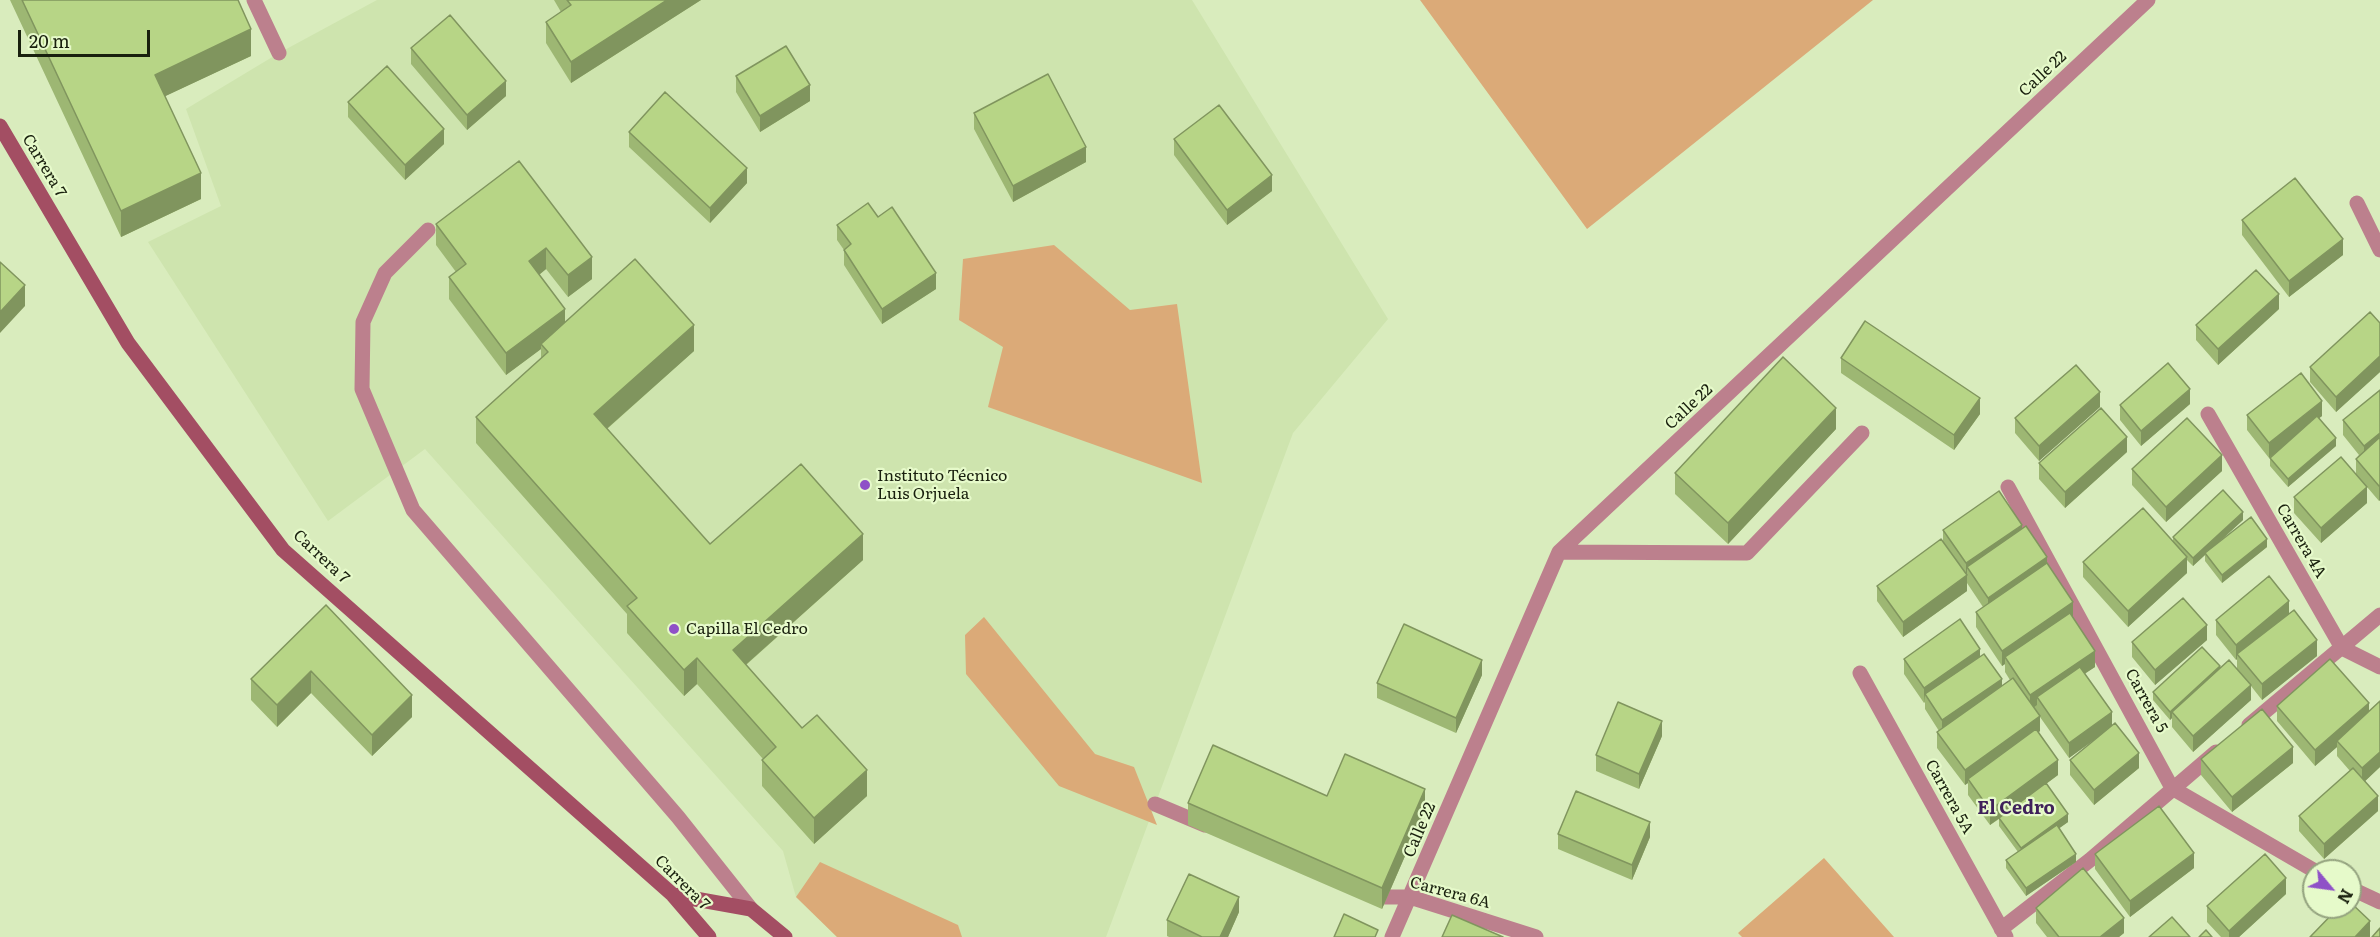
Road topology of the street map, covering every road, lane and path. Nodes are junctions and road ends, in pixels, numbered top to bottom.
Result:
1 (254, 0) edge
2 (2148, 0) edge
3 (279, 53) dead end
4 (0, 126) edge
5 (2357, 203) dead end
6 (428, 230) dead end
7 (2380, 250) edge
8 (2208, 414) dead end
9 (1862, 433) dead end
10 (2008, 487) dead end
11 (1559, 552) junction
12 (2380, 615) edge
13 (2342, 648) junction
14 (2380, 667) edge
15 (1860, 673) dead end
16 (2172, 788) junction
17 (1155, 804) dead end
18 (1219, 831) edge
19 (2302, 863) edge
20 (1358, 888) edge
21 (2362, 894) edge
22 (673, 896) junction
23 (1410, 897) junction
24 (2380, 902) edge
25 (752, 909) junction
26 (2004, 933) edge
27 (708, 937) edge
28 (785, 937) edge
29 (1392, 937) edge
30 (1536, 937) edge

1 - 3 street
2 - 11 street, Calle 22
4 - 22 street, Carrera 7
5 - 7 street
6 - 25 street
8 - 13 street, Carrera 4A
9 - 11 street
10 - 16 street, Carrera 5
11 - 23 street, Calle 22
12 - 13 street
13 - 14 street
13 - 16 street
15 - 26 street, Carrera 5A
16 - 19 street
16 - 26 street
17 - 18 street
20 - 23 street, Carrera 6A
21 - 24 street
22 - 25 street
22 - 27 street, Carrera 7
23 - 29 street, Calle 22
23 - 30 street, Carrera 6A
25 - 28 street

